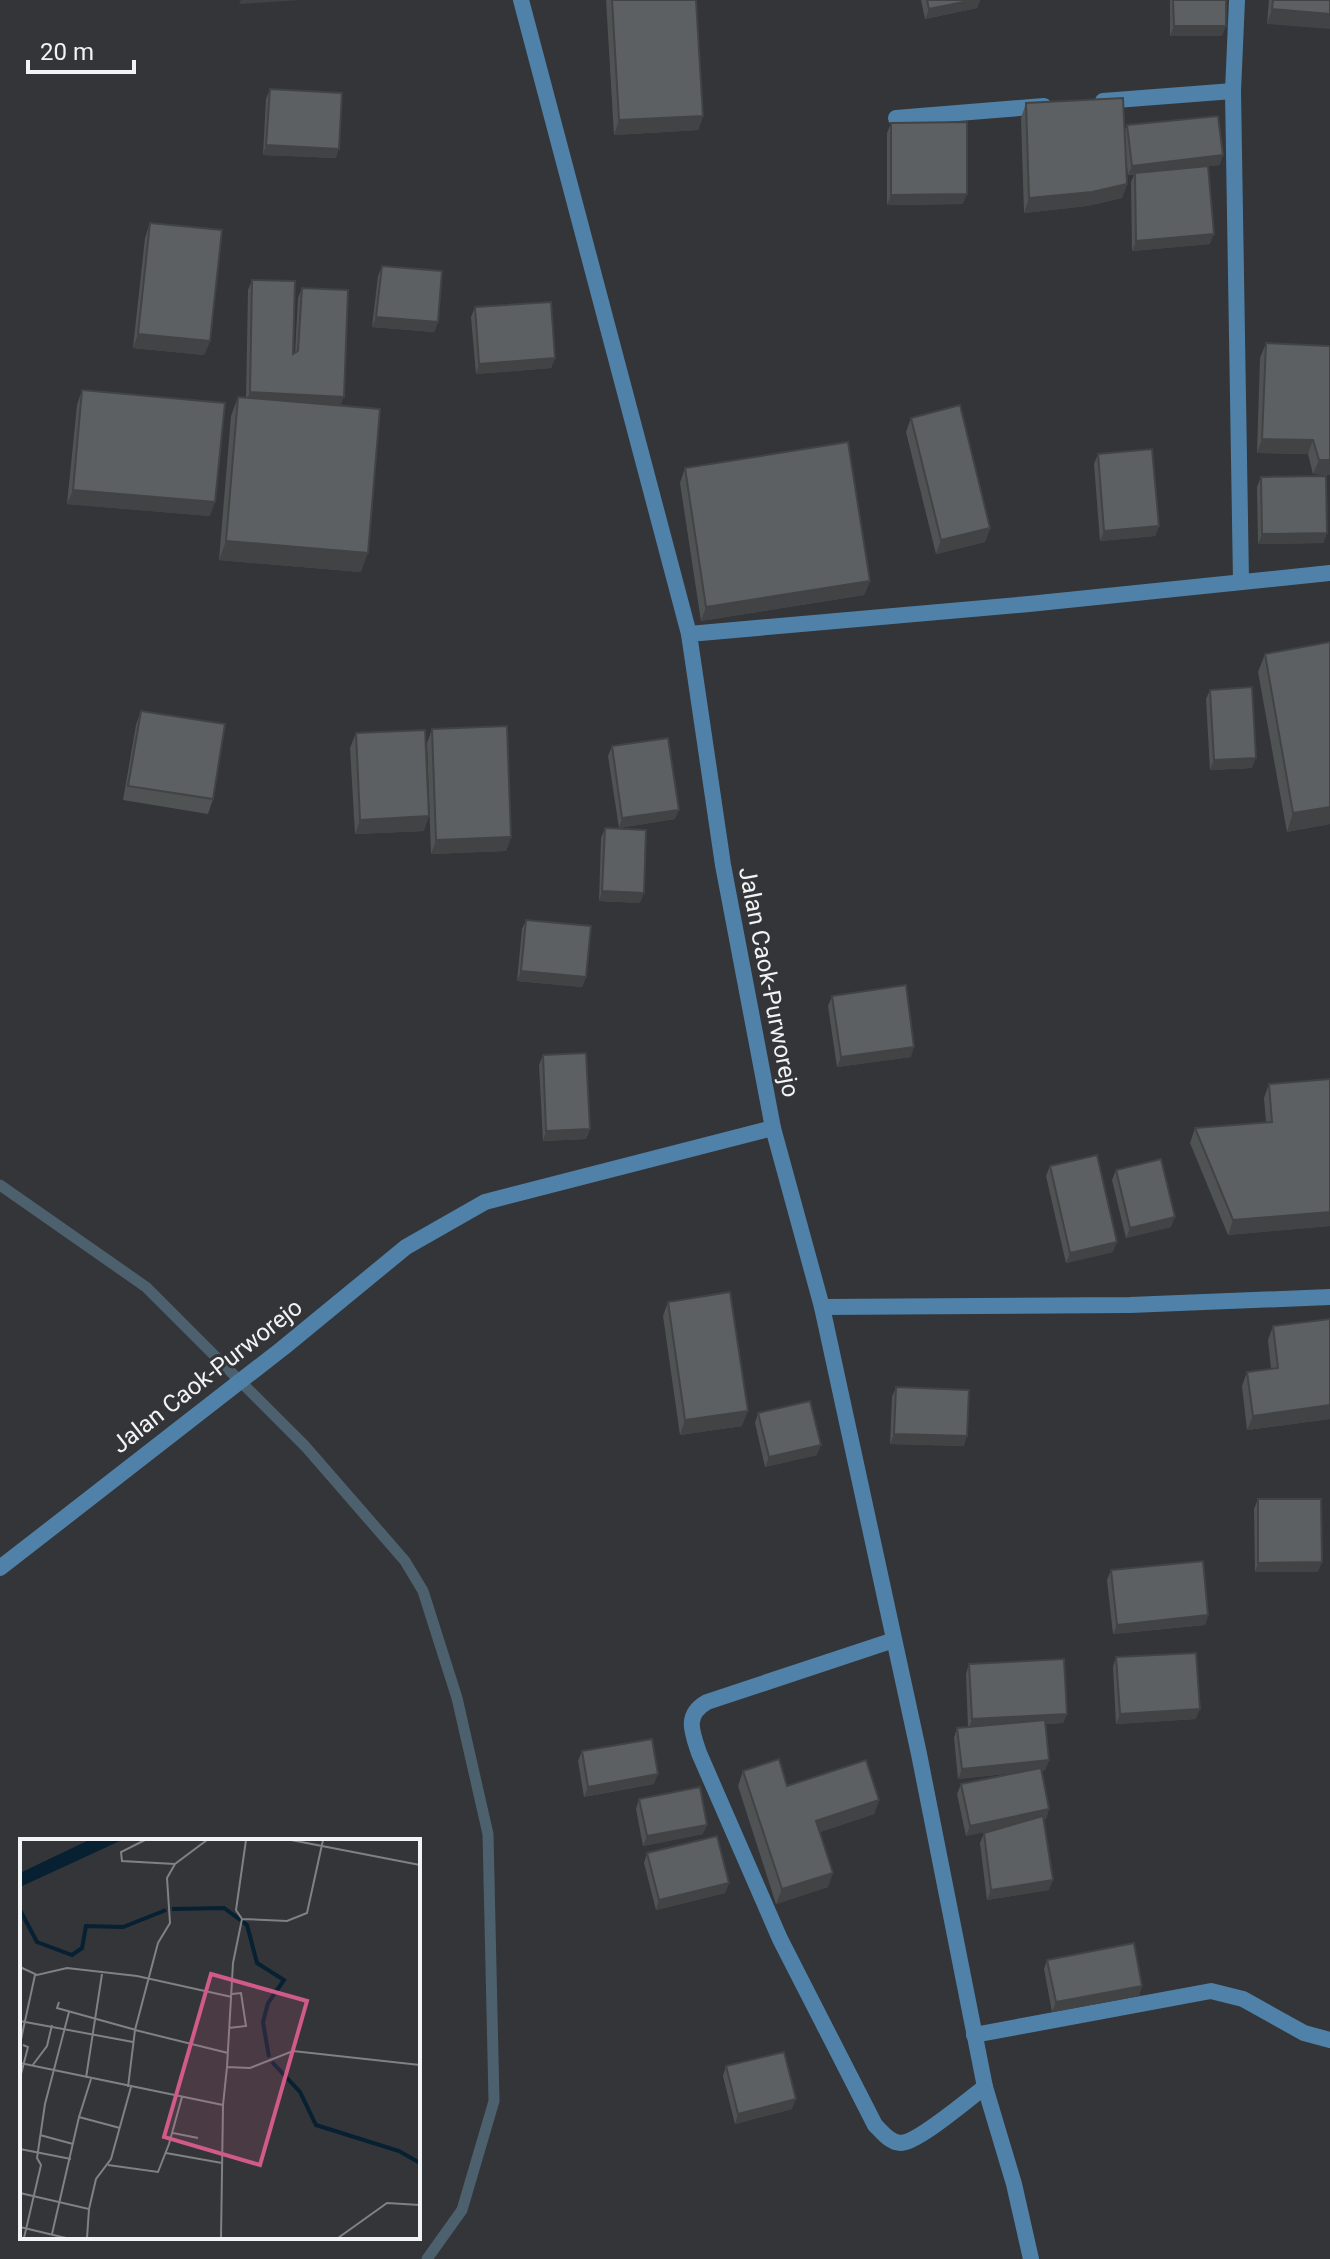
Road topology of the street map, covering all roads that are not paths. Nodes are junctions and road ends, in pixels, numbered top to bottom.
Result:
1 (521, 0) edge
2 (1237, 0) edge
3 (1233, 91) junction
4 (896, 118) dead end
5 (1330, 573) edge
6 (1241, 581) junction
7 (689, 634) junction
8 (773, 1128) junction
9 (1330, 1297) edge
10 (822, 1307) junction
11 (0, 1568) edge
12 (894, 1640) junction
13 (974, 2035) junction
14 (1330, 2040) edge
15 (985, 2087) junction
16 (1031, 2259) edge

1 - 7 street, Jalan Caok-Purworejo
2 - 3 street
3 - 4 street
3 - 6 street
5 - 6 street
6 - 7 street
7 - 8 street, Jalan Caok-Purworejo
8 - 10 street
8 - 11 street, Jalan Caok-Purworejo
9 - 10 street
10 - 12 street
12 - 13 street
12 - 15 street
13 - 14 street
13 - 15 street
15 - 16 street

